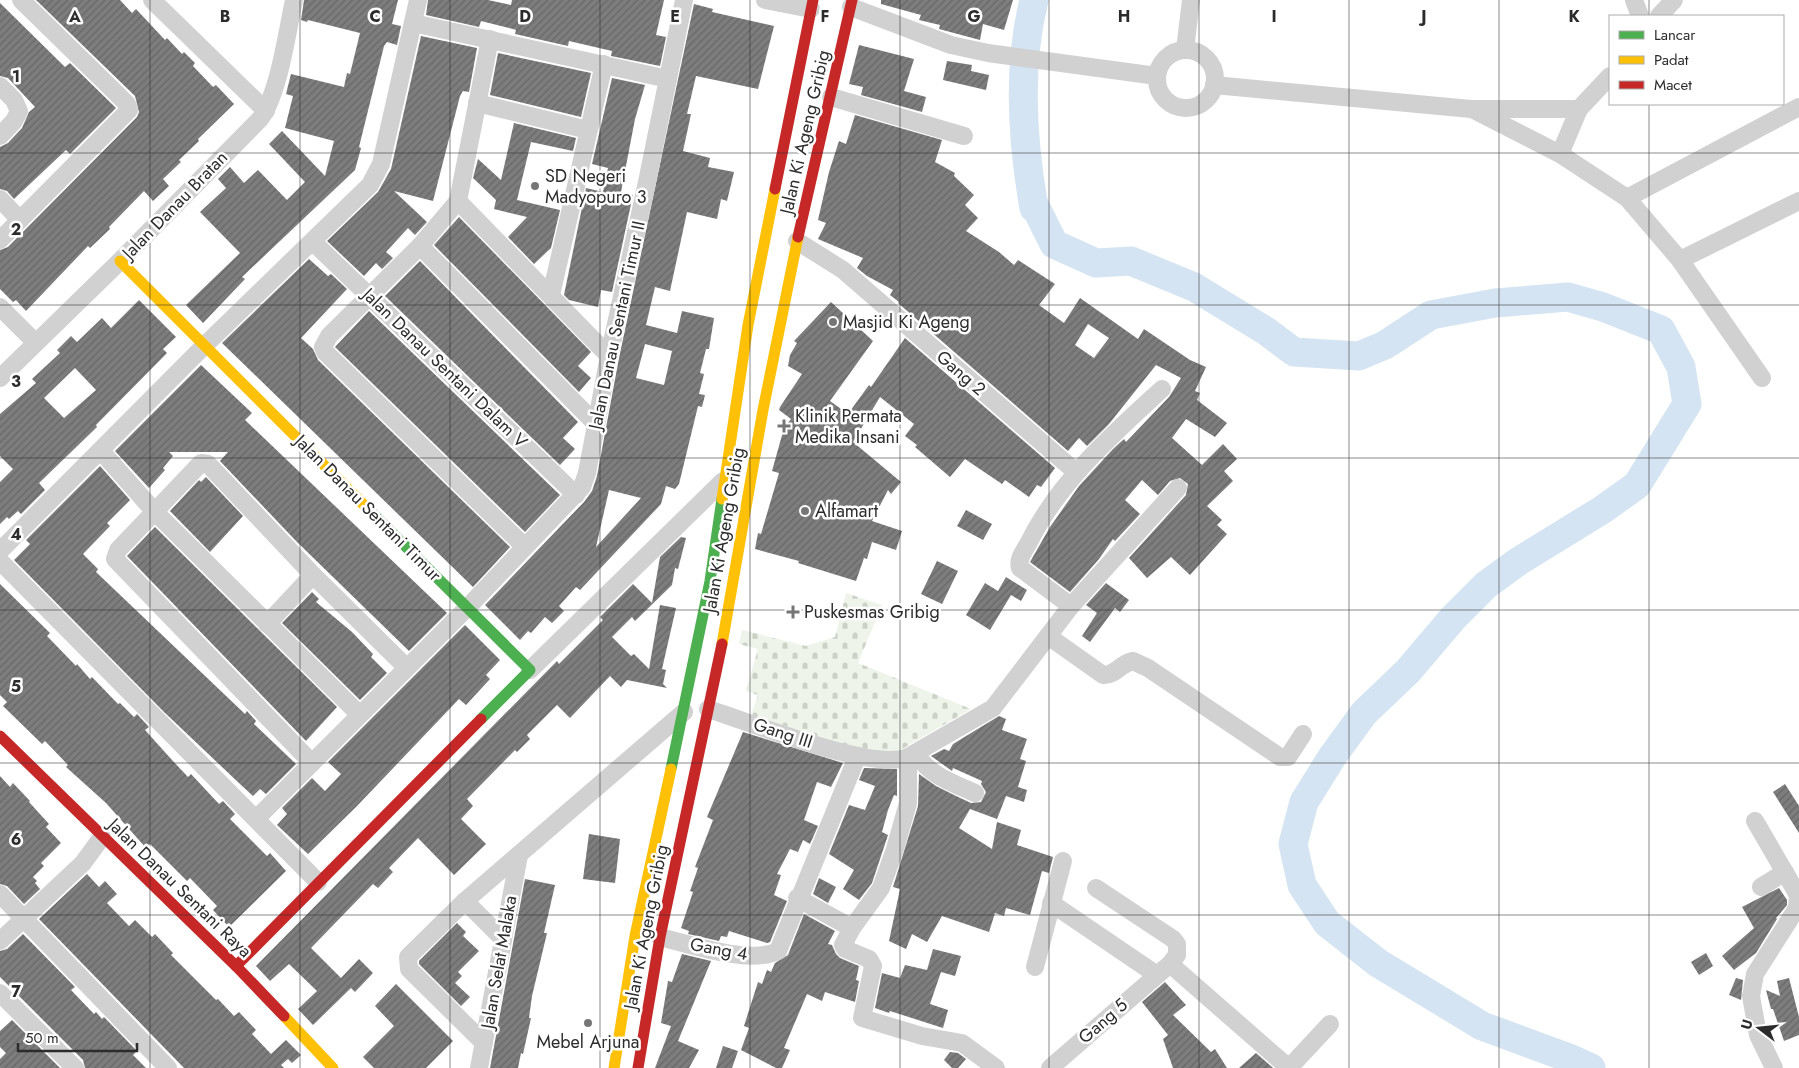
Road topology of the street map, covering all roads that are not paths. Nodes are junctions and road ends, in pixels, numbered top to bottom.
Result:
1 (21, 0) edge
2 (152, 0) edge
3 (294, 0) edge
4 (418, 0) edge
5 (684, 0) edge
6 (765, 0) edge
7 (1191, 0) edge
8 (1634, 0) edge
9 (1674, 0) edge
10 (852, 3) edge
11 (812, 4) edge
12 (1640, 15) edge
13 (1660, 15) edge
14 (413, 23) junction
15 (490, 39) junction
16 (1185, 50) junction
17 (604, 64) junction
18 (1157, 76) junction
19 (1609, 77) edge
20 (668, 79) junction
21 (1214, 85) junction
22 (0, 86) edge
23 (831, 97) junction
24 (477, 103) junction
25 (1799, 107) edge
26 (1471, 109) junction
27 (1579, 109) junction
28 (266, 111) junction
29 (588, 130) junction
30 (0, 136) edge
31 (964, 136) dead end
32 (1560, 154) junction
33 (1627, 198) junction
34 (0, 199) edge
35 (458, 201) junction
36 (1799, 201) edge
37 (20, 220) junction
38 (0, 240) edge
39 (797, 241) junction
40 (313, 242) junction
41 (420, 246) junction
42 (1680, 260) junction
43 (120, 261) junction
44 (551, 295) junction
45 (371, 296) junction
46 (0, 307) edge
47 (35, 342) junction
48 (204, 346) junction
49 (609, 356) junction
50 (0, 378) edge
51 (1762, 378) dead end
52 (1162, 389) dead end
53 (596, 423) junction
54 (101, 451) junction
55 (1076, 472) junction
56 (723, 481) junction
57 (1178, 488) dead end
58 (576, 494) junction
59 (154, 511) junction
60 (525, 547) junction
61 (0, 551) edge
62 (0, 561) edge
63 (313, 575) junction
64 (1071, 606) junction
65 (468, 607) junction
66 (267, 624) junction
67 (1048, 636) junction
68 (406, 667) junction
69 (530, 670) junction
70 (708, 709) junction
71 (684, 712) junction
72 (360, 715) junction
73 (1303, 734) dead end
74 (0, 736) edge
75 (912, 755) junction
76 (857, 757) junction
77 (312, 763) junction
78 (975, 793) dead end
79 (256, 819) junction
80 (1755, 821) dead end
81 (102, 837) junction
82 (519, 855) junction
83 (1062, 861) dead end
84 (1785, 872) junction
85 (318, 882) junction
86 (1761, 887) dead end
87 (1096, 888) dead end
88 (0, 894) edge
89 (797, 898) junction
90 (464, 901) junction
91 (1051, 903) junction
92 (25, 918) junction
93 (852, 928) junction
94 (660, 937) junction
95 (503, 939) junction
96 (0, 941) edge
97 (236, 966) junction
98 (1035, 967) dead end
99 (1163, 970) junction
100 (0, 993) edge
101 (1330, 1024) dead end
102 (484, 1043) junction
103 (325, 1065) edge
104 (75, 1068) edge
105 (168, 1068) edge
106 (479, 1068) edge
107 (614, 1068) edge
108 (638, 1068) edge
109 (996, 1068) edge
110 (1050, 1068) edge
111 (1289, 1068) edge
112 (1774, 1068) edge

1 - 37 street
2 - 28 street
3 - 28 street, Jalan Danau Bratan
4 - 14 street
5 - 20 street, Jalan Danau Sentani Timur II
6 - 11 street
7 - 16 street
8 - 12 street
9 - 13 street
10 - 18 street
10 - 23 main road, Jalan Ki Ageng Gribig
11 - 56 main road, Jalan Ki Ageng Gribig
14 - 15 street
14 - 40 street
15 - 17 street
15 - 24 street
16 - 18 street
16 - 21 street
17 - 20 street
17 - 29 street
18 - 21 street
19 - 27 street
20 - 49 street, Jalan Danau Sentani Timur II
21 - 26 street
22 - 30 street
23 - 31 street
23 - 39 main road, Jalan Ki Ageng Gribig
24 - 29 street
24 - 35 street
25 - 33 street
26 - 27 street
26 - 32 street
27 - 32 street
28 - 43 street, Jalan Danau Bratan
29 - 44 street
32 - 33 street
33 - 42 street
34 - 37 street
35 - 41 street
35 - 44 street
36 - 42 street
37 - 38 street
39 - 55 street, Gang 2
39 - 70 main road, Jalan Ki Ageng Gribig
40 - 45 street, Jalan Danau Sentani Dalam V
40 - 48 street
41 - 45 street
41 - 53 street
42 - 51 street
43 - 47 street, Jalan Danau Bratan
43 - 48 main road, Jalan Danau Sentani Timur
44 - 49 street
45 - 58 street, Jalan Danau Sentani Dalam V
45 - 60 street
46 - 47 street
47 - 50 street, Jalan Danau Bratan
48 - 54 street
48 - 65 main road, Jalan Danau Sentani Timur
49 - 53 street, Jalan Danau Sentani Timur II
52 - 55 street
53 - 58 street, Jalan Danau Sentani Timur II
54 - 59 street
54 - 61 street
55 - 64 street
56 - 69 street
56 - 71 main road, Jalan Ki Ageng Gribig
57 - 64 street
58 - 60 street, Jalan Danau Sentani Timur II
59 - 63 street
59 - 66 street
59 - 77 street
60 - 65 street, Jalan Danau Sentani Timur II
62 - 79 street
63 - 66 street
63 - 68 street
64 - 67 street
65 - 68 street, Jalan Danau Sentani Timur II
65 - 69 main road, Jalan Danau Sentani Timur
66 - 72 street
67 - 73 street
67 - 75 street
68 - 72 street, Jalan Danau Sentani Timur II
69 - 85 main road
70 - 76 street, Gang III
70 - 94 main road, Jalan Ki Ageng Gribig
71 - 82 street
71 - 107 main road, Jalan Ki Ageng Gribig
72 - 77 street, Jalan Danau Sentani Timur II
74 - 81 main road, Jalan Danau Sentani Raya
75 - 76 street, Gang III
75 - 78 street
75 - 93 street
76 - 89 street
77 - 79 street, Jalan Danau Sentani Timur II
79 - 85 street
80 - 84 street
81 - 92 street
81 - 97 main road, Jalan Danau Sentani Raya
82 - 90 street
82 - 95 street, Jalan Selat Malaka
83 - 91 street
84 - 86 street
84 - 112 street
85 - 97 main road
87 - 99 street
88 - 92 street
89 - 93 street
89 - 94 street, Gang 4
90 - 95 street
90 - 102 street
91 - 98 street
91 - 99 street
92 - 96 street
92 - 105 street
93 - 109 street
94 - 108 main road, Jalan Ki Ageng Gribig
95 - 102 street, Jalan Selat Malaka
97 - 103 main road, Jalan Danau Sentani Raya
99 - 110 street, Gang 5
99 - 111 street
100 - 104 street
101 - 111 street
102 - 106 street, Jalan Selat Malaka

